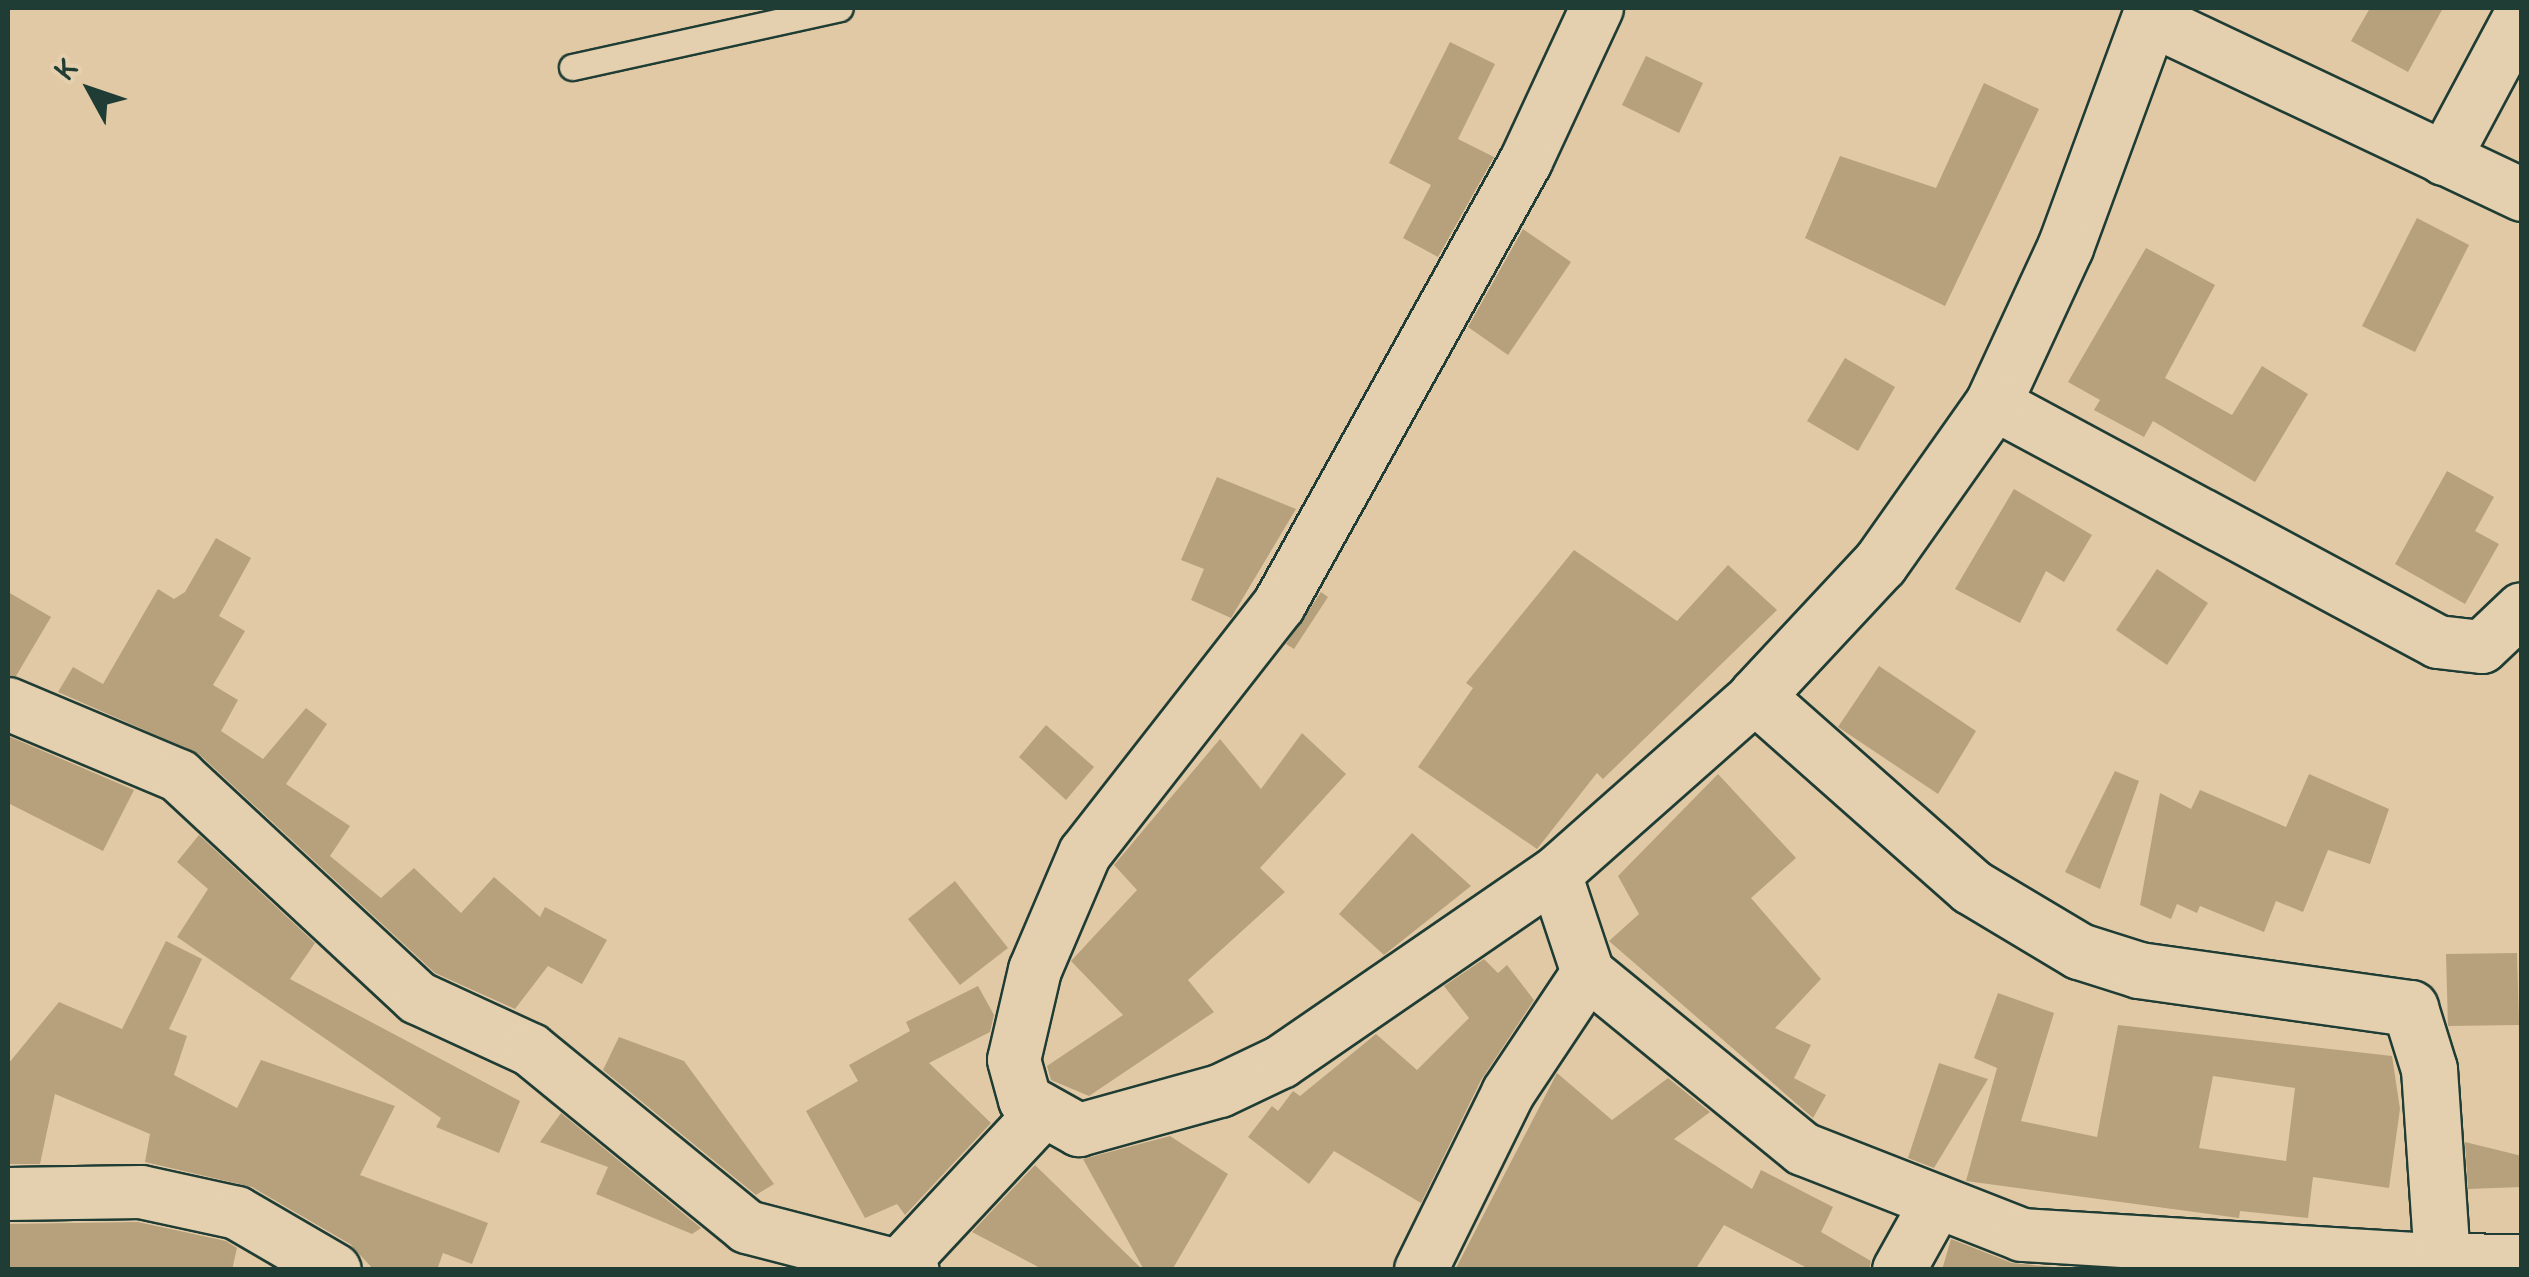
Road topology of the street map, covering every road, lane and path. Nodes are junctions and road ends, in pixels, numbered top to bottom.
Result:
1 (840, 8) edge
2 (1597, 8) edge
3 (2152, 13) edge
4 (2522, 13) edge
5 (572, 67) dead end
6 (2444, 158) junction
7 (2522, 195) edge
8 (1993, 403) junction
9 (2522, 609) edge
10 (1756, 696) junction
11 (8, 704) edge
12 (1555, 874) junction
13 (1588, 973) junction
14 (1039, 1116) junction
15 (8, 1194) edge
16 (1938, 1202) junction
17 (2442, 1261) junction
18 (2522, 1262) edge
19 (908, 1266) edge
20 (334, 1270) edge
21 (1421, 1270) edge
22 (1898, 1270) edge

1 - 5 lane
2 - 14 street
3 - 6 street
3 - 8 street
4 - 6 street
6 - 7 street
8 - 9 street
8 - 10 street
10 - 12 street
10 - 17 street
11 - 19 street
12 - 13 street
12 - 14 street
13 - 16 street
13 - 21 street
14 - 19 street
15 - 20 street
16 - 17 street
16 - 22 street
17 - 18 street

